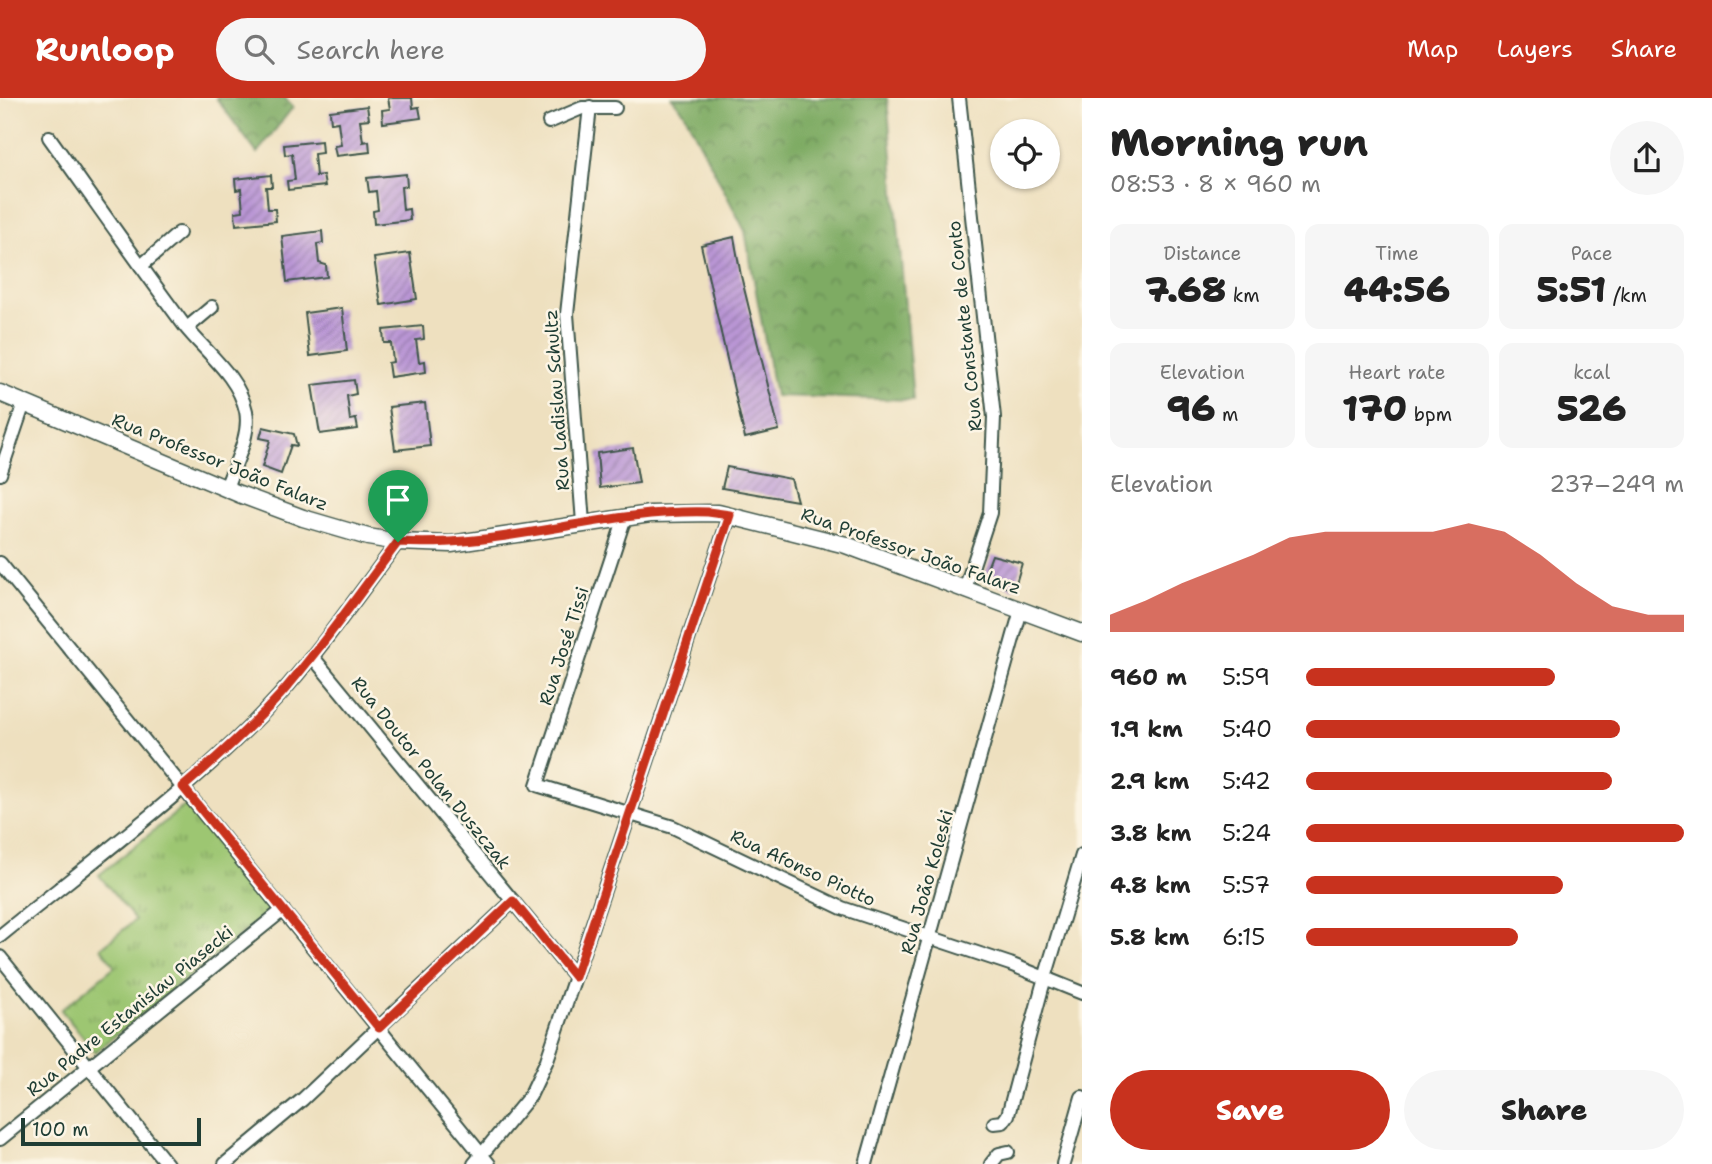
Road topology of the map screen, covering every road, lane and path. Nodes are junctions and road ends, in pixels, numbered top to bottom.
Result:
1 (959, 98) edge
2 (590, 107) junction
3 (615, 108) dead end
4 (549, 122) dead end
5 (49, 137) dead end
6 (179, 233) dead end
7 (141, 266) junction
8 (212, 307) dead end
9 (187, 328) junction
10 (0, 393) edge
11 (24, 403) junction
12 (0, 474) edge
13 (226, 488) junction
14 (730, 515) junction
15 (625, 517) junction
16 (583, 523) junction
17 (398, 542) junction
18 (0, 563) edge
19 (965, 589) junction
20 (1021, 610) junction
21 (1082, 633) edge
22 (312, 656) junction
23 (537, 785) joint
24 (183, 787) junction
25 (630, 814) junction
26 (1082, 855) edge
27 (513, 901) junction
28 (283, 910) junction
29 (0, 936) edge
30 (929, 937) junction
31 (0, 957) edge
32 (575, 977) junction
33 (1045, 977) junction
34 (1082, 993) edge
35 (379, 1028) junction
36 (89, 1067) junction
37 (1082, 1097) edge
38 (994, 1122) dead end
39 (0, 1139) edge
40 (1008, 1152) dead end
41 (482, 1161) edge
42 (167, 1164) edge
43 (225, 1164) edge
44 (866, 1164) edge
45 (991, 1164) edge
46 (1063, 1164) edge

1 - 19 street, Rua Constante de Conto
2 - 3 street
2 - 4 street
2 - 16 street, Rua Ladislau Schultz
5 - 7 street
6 - 7 street
7 - 9 street
8 - 9 street
9 - 13 street
10 - 11 main road, Rua Professor João Falarz
11 - 12 street
11 - 13 main road, Rua Professor João Falarz
13 - 17 main road, Rua Professor João Falarz
14 - 15 main road, Rua Professor João Falarz
14 - 19 main road, Rua Professor João Falarz
14 - 25 street
15 - 16 main road, Rua Professor João Falarz
15 - 23 street, Rua José Tissi
16 - 17 main road, Rua Professor João Falarz
17 - 22 street
18 - 24 street
19 - 20 main road, Rua Professor João Falarz
20 - 21 main road, Rua Professor João Falarz
20 - 30 street, Rua João Koleski
22 - 24 street
22 - 27 street, Rua Doutor Polan Duszczak
23 - 25 street, Rua Afonso Piotto
24 - 28 street
24 - 29 street
25 - 30 street, Rua Afonso Piotto
25 - 32 street
26 - 33 street
27 - 32 street, Rua Doutor Polan Duszczak
27 - 35 street
28 - 35 street
28 - 36 street, Rua Padre Estanislau Piasecki
30 - 33 street, Rua Afonso Piotto
30 - 44 street, Rua João Koleski
31 - 36 street
32 - 41 street
33 - 34 street, Rua Afonso Piotto
33 - 38 street
35 - 41 street
35 - 43 street
36 - 39 street, Rua Padre Estanislau Piasecki
36 - 42 street
37 - 46 street
40 - 45 street

